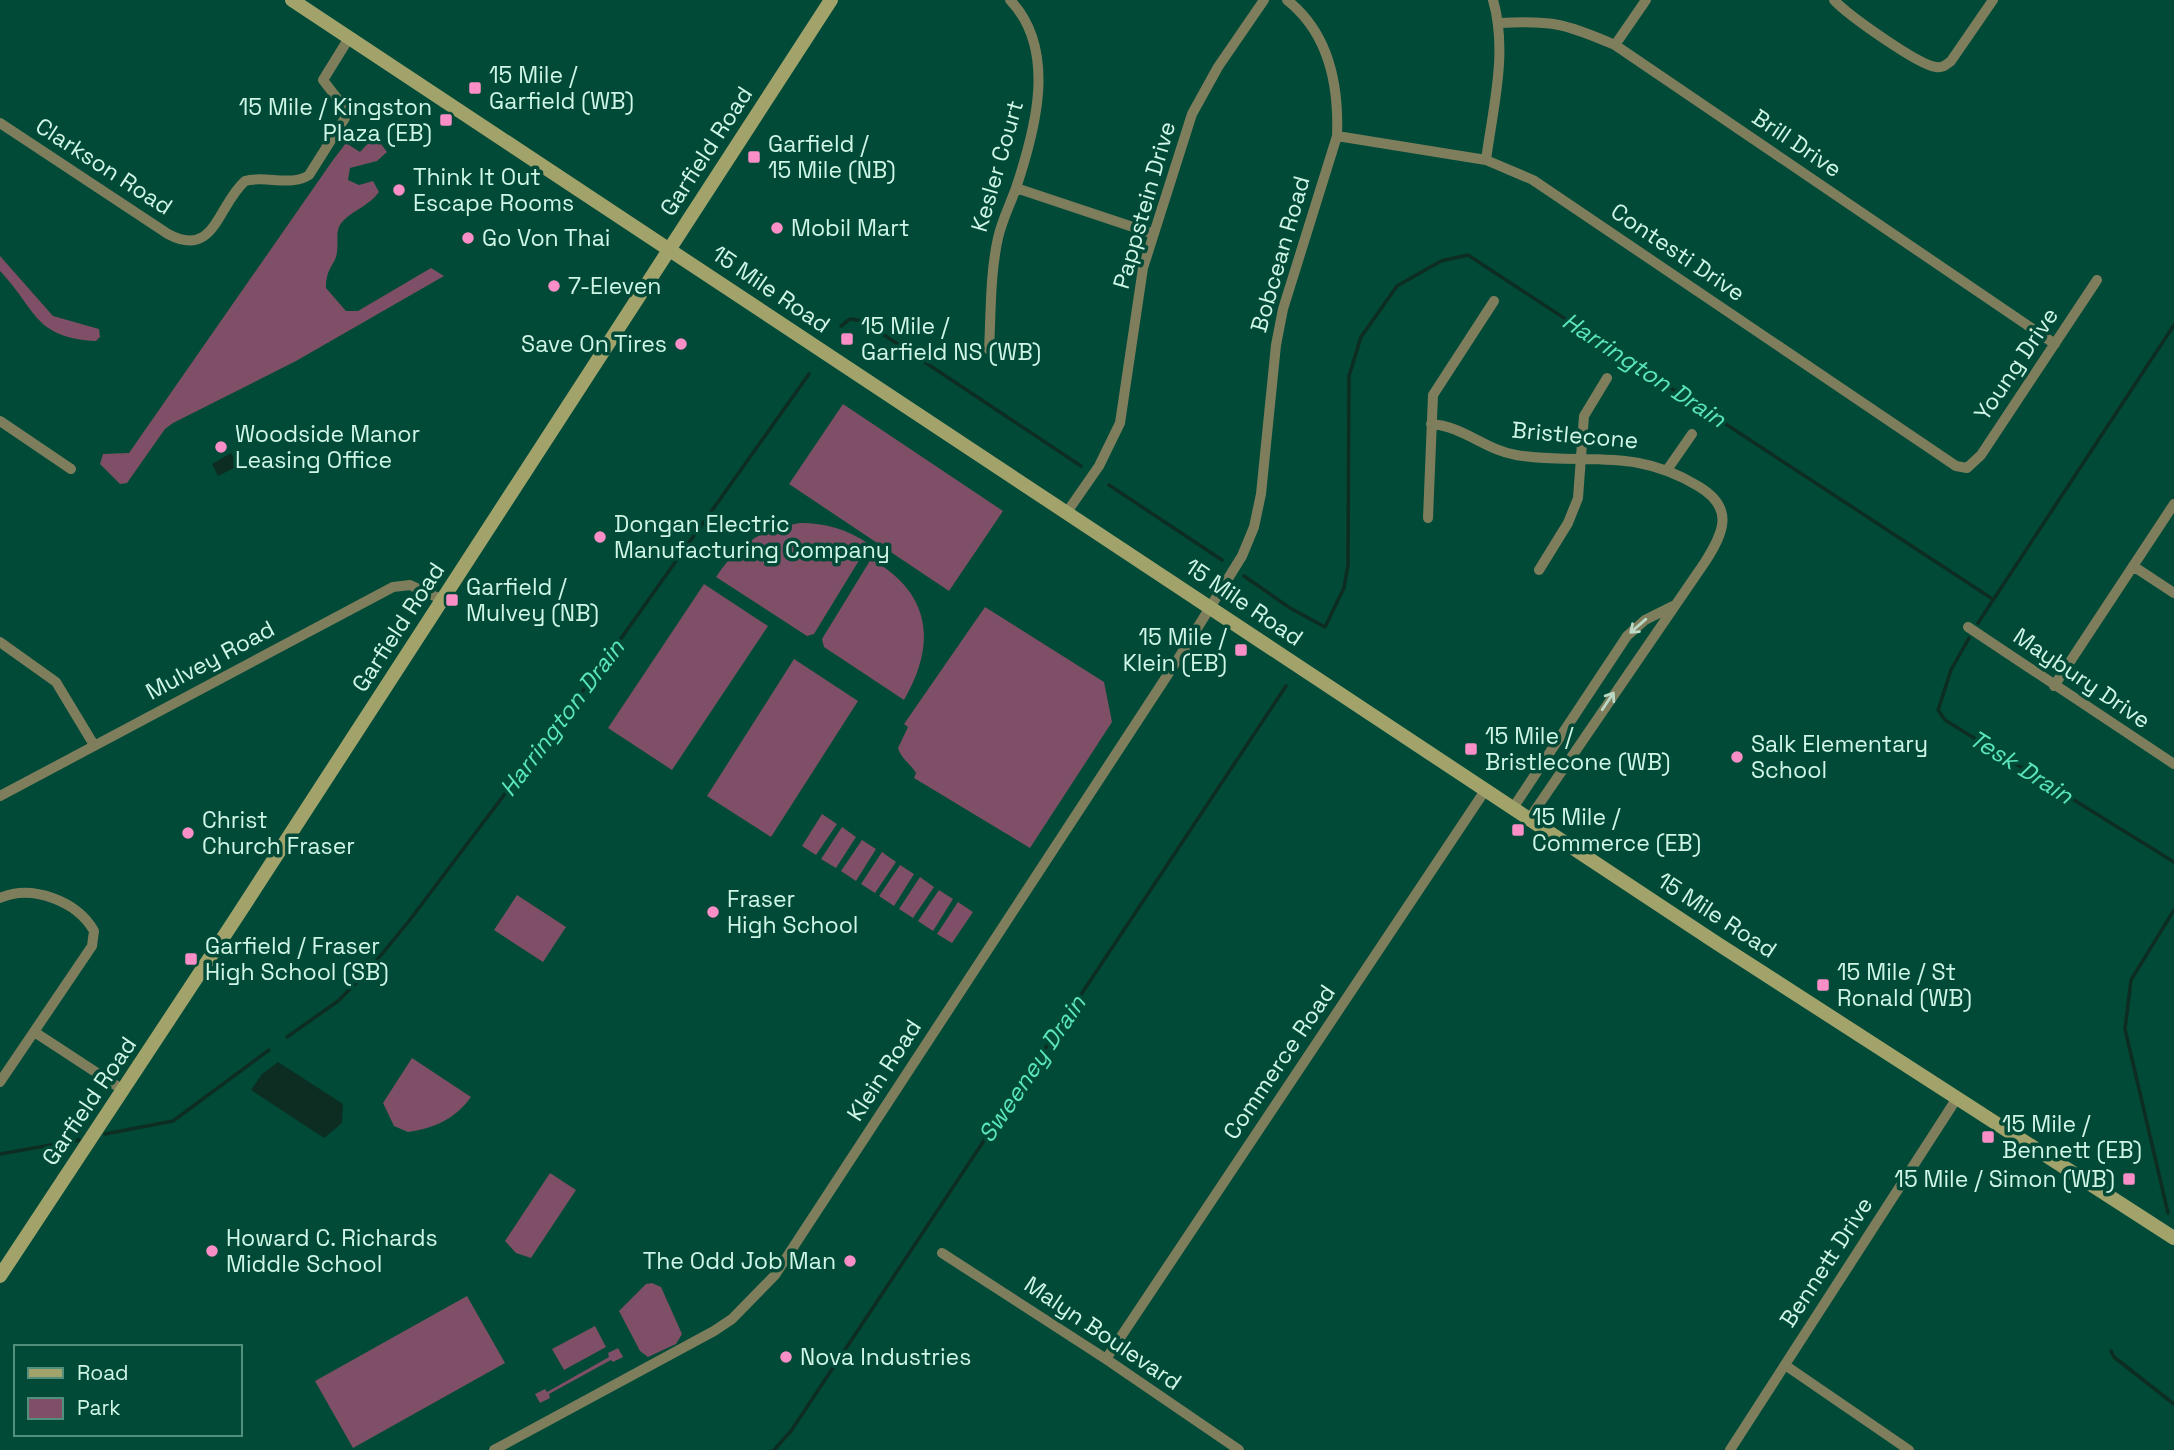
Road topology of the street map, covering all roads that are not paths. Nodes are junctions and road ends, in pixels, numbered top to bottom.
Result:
1 (292, 0) edge
2 (831, 0) edge
3 (1010, 0) edge
4 (1264, 0) edge
5 (1287, 0) edge
6 (1493, 0) edge
7 (1646, 0) edge
8 (1834, 0) edge
9 (1993, 0) edge
10 (1500, 23) junction
11 (349, 38) junction
12 (1615, 45) junction
13 (0, 122) edge
14 (1337, 136) junction
15 (1486, 160) junction
16 (1016, 188) junction
17 (1154, 234) junction
18 (671, 249) junction
19 (2097, 279) dead end
20 (1494, 301) dead end
21 (2055, 344) junction
22 (989, 350) dead end
23 (1607, 378) dead end
24 (0, 421) edge
25 (1431, 424) junction
26 (1692, 433) dead end
27 (1580, 457) junction
28 (1967, 468) joint
29 (71, 469) dead end
30 (1667, 470) junction
31 (2174, 504) edge
32 (1067, 512) junction
33 (1428, 518) dead end
34 (2133, 566) junction
35 (1539, 570) dead end
36 (2174, 593) edge
37 (443, 600) junction
38 (1676, 605) junction
39 (1209, 606) junction
40 (1968, 626) dead end
41 (2, 648) edge
42 (2054, 686) junction
43 (94, 745) junction
44 (2174, 764) edge
45 (1486, 789) junction
46 (0, 796) edge
47 (1513, 808) junction
48 (1529, 818) junction
49 (0, 898) edge
50 (36, 1033) junction
51 (0, 1082) edge
52 (123, 1090) junction
53 (1957, 1098) junction
54 (2174, 1238) edge
55 (942, 1253) dead end
56 (0, 1276) edge
57 (1107, 1359) junction
58 (1785, 1365) junction
59 (494, 1450) edge
60 (1239, 1450) edge
61 (1730, 1450) edge
62 (1909, 1450) edge

1 - 11 main road, 15 Mile Road
2 - 18 main road, Garfield Road
3 - 16 street, Kesler Court
4 - 17 street, Pappstein Drive
5 - 14 street, Bobcean Road
6 - 10 street
7 - 12 street
8 - 9 street
10 - 12 street, Brill Drive
10 - 15 street
11 - 13 street, Clarkson Road
11 - 18 main road, 15 Mile Road
12 - 21 street, Brill Drive
14 - 15 street, Contesti Drive
14 - 39 street, Bobcean Road
15 - 28 street, Contesti Drive
16 - 17 street
16 - 22 street, Kesler Court
17 - 32 street, Pappstein Drive
18 - 32 main road, 15 Mile Road
18 - 37 main road, Garfield Road
19 - 21 street, Young Drive
20 - 25 street
21 - 28 street, Young Drive
23 - 27 street
24 - 29 street
25 - 27 street, Bristlecone
25 - 33 street
26 - 30 street
27 - 30 street, Bristlecone
27 - 35 street
30 - 38 street, Bristlecone
31 - 34 street
32 - 39 main road, 15 Mile Road
34 - 36 street
34 - 42 street
37 - 43 street, Mulvey Road
37 - 52 main road, Garfield Road
38 -> 47 street
48 -> 38 street, Bristlecone
39 - 45 main road, 15 Mile Road
39 - 59 street, Klein Road
40 - 42 street, Maybury Drive
41 - 43 street
42 - 44 street, Maybury Drive
43 - 46 street, Mulvey Road
45 - 47 main road, 15 Mile Road
45 - 57 street, Commerce Road
47 - 48 main road, 15 Mile Road
48 - 53 main road, 15 Mile Road
49 - 50 street
50 - 51 street
50 - 52 street
52 - 56 main road, Garfield Road
53 - 54 main road, 15 Mile Road
53 - 58 street, Bennett Drive
55 - 57 street, Malyn Boulevard
57 - 60 street, Malyn Boulevard
58 - 61 street, Bennett Drive
58 - 62 street

